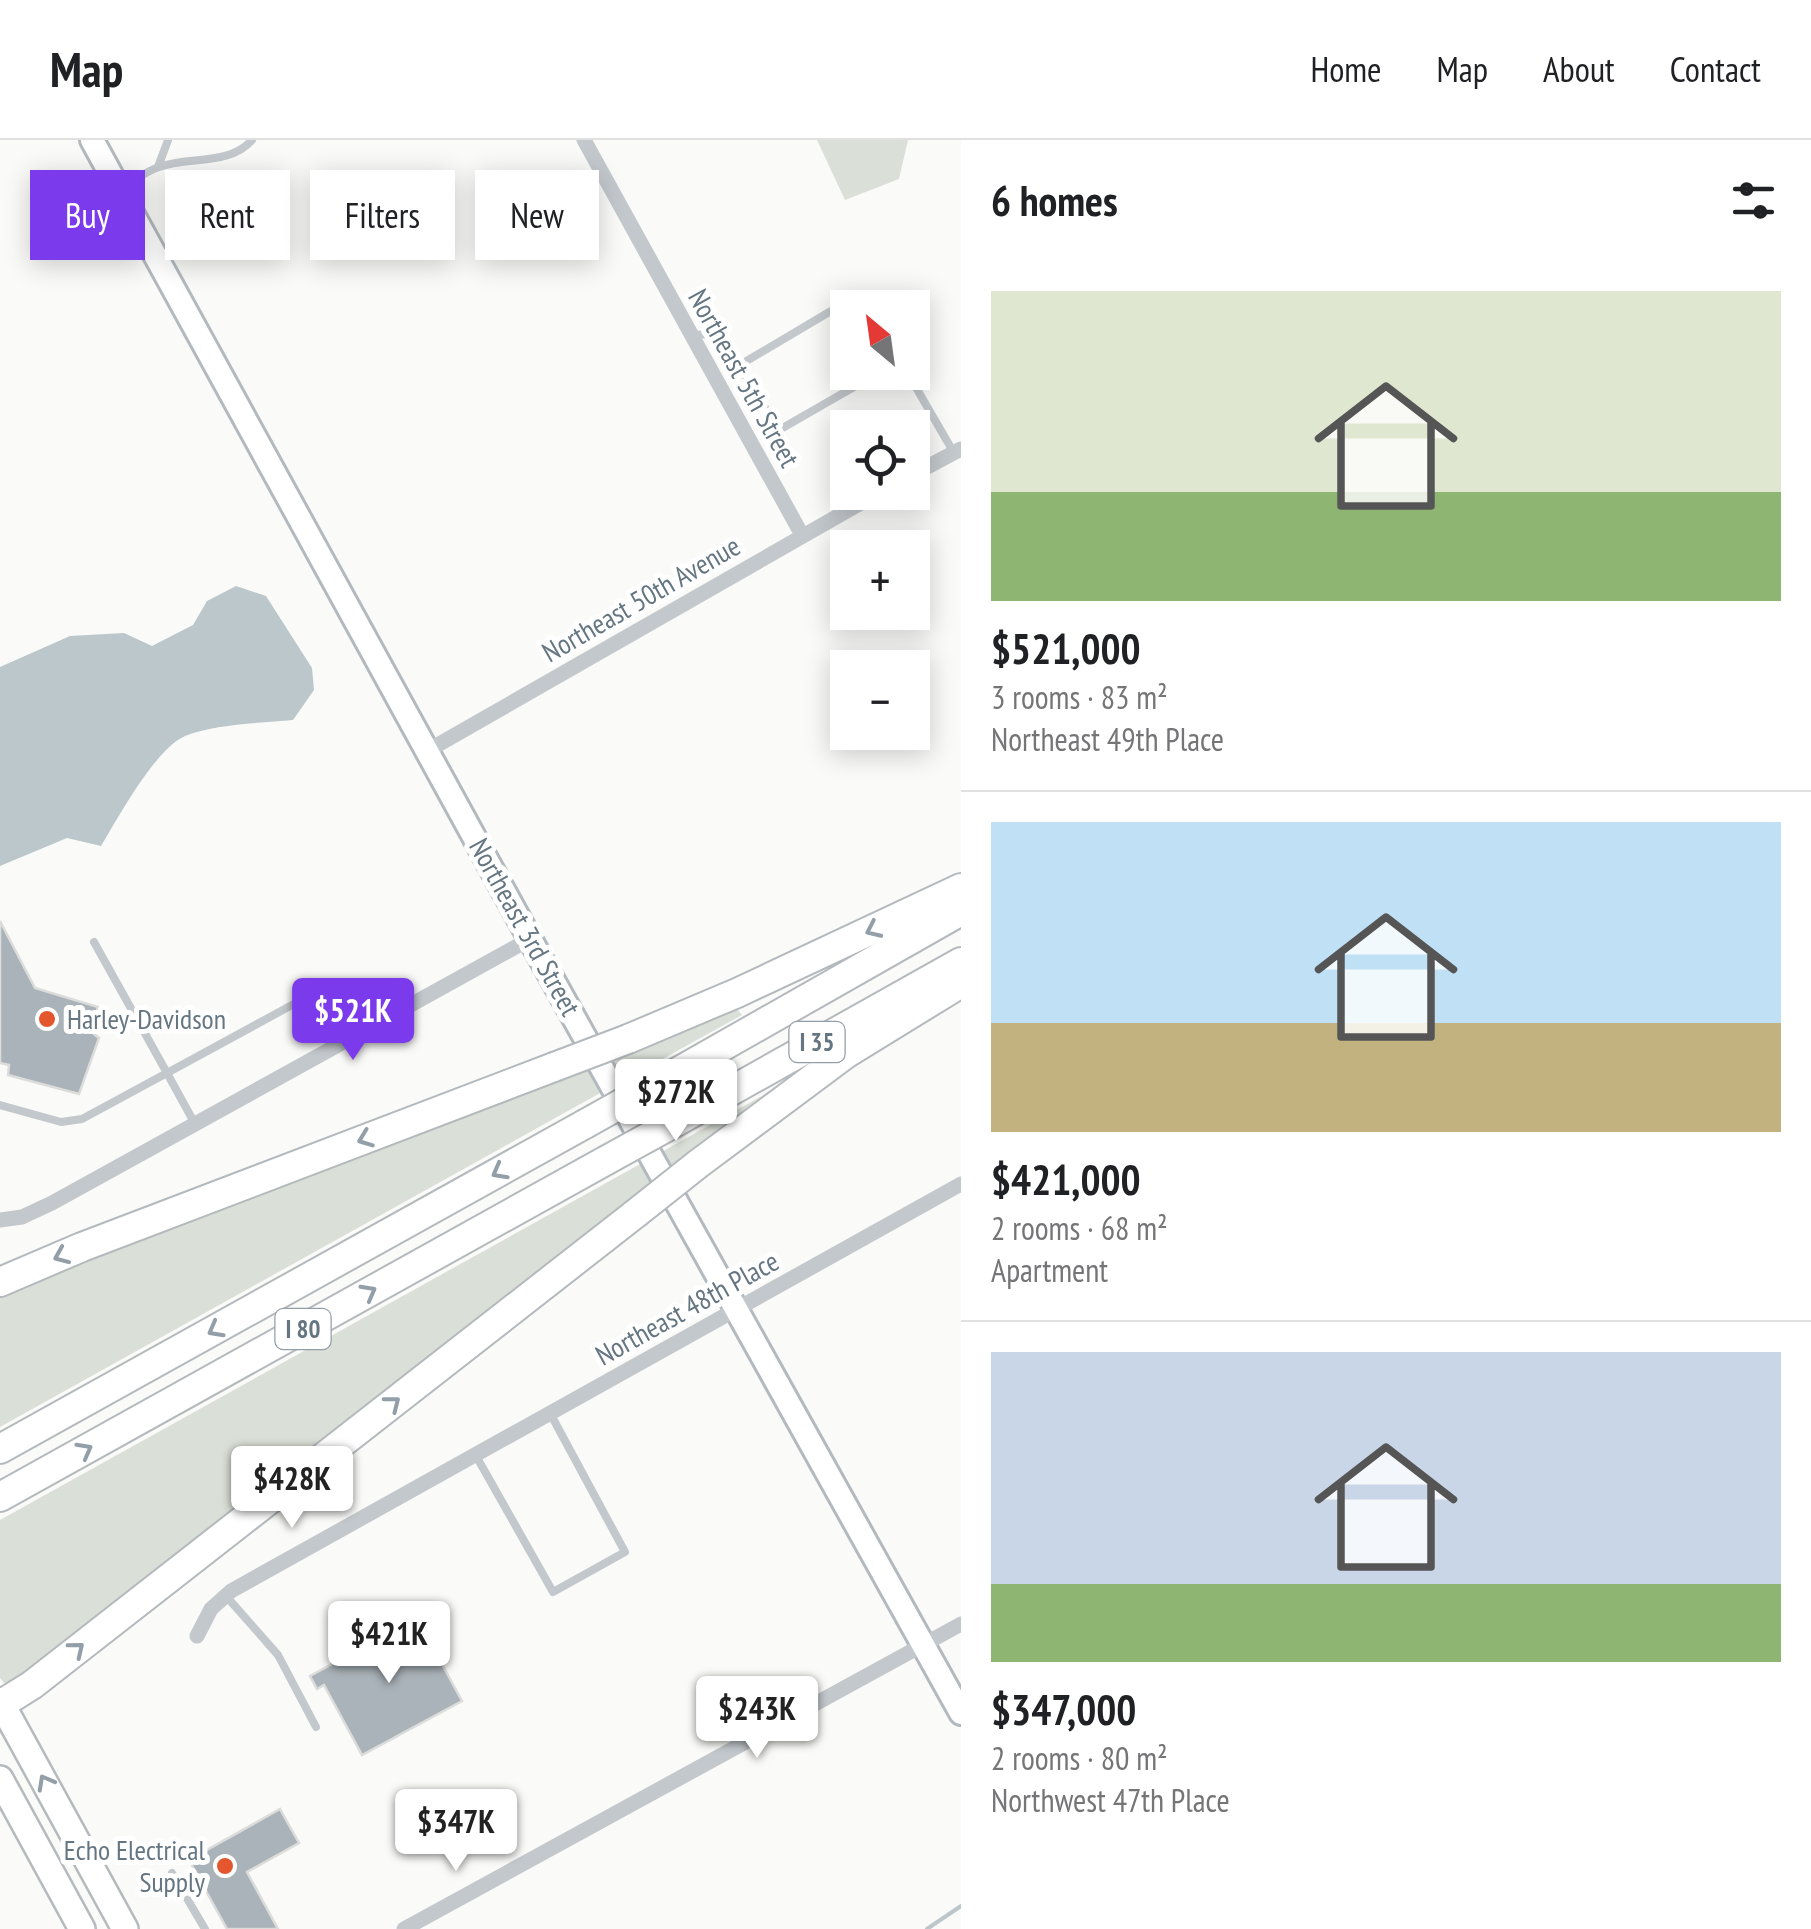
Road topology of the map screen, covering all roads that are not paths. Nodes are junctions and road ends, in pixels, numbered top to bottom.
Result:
1 (92, 140) edge
2 (168, 140) edge
3 (252, 140) edge
4 (584, 140) edge
5 (158, 167) junction
6 (108, 170) edge
7 (145, 174) edge
8 (145, 238) edge
9 (830, 312) edge
10 (692, 335) junction
11 (738, 366) junction
12 (849, 390) edge
13 (918, 390) edge
14 (958, 451) edge
15 (930, 466) edge
16 (847, 510) edge
17 (802, 535) junction
18 (427, 751) junction
19 (961, 888) edge
20 (961, 911) edge
21 (530, 939) junction
22 (94, 942) dead end
23 (961, 962) edge
24 (961, 983) edge
25 (339, 1045) junction
26 (167, 1073) junction
27 (0, 1105) edge
28 (674, 1123) joint
29 (195, 1124) junction
30 (961, 1184) edge
31 (0, 1220) edge
32 (0, 1282) edge
33 (738, 1308) junction
34 (549, 1412) junction
35 (0, 1450) edge
36 (475, 1454) junction
37 (0, 1498) edge
38 (226, 1596) junction
39 (961, 1624) edge
40 (197, 1636) dead end
41 (924, 1645) junction
42 (1, 1703) edge
43 (961, 1712) edge
44 (316, 1727) dead end
45 (0, 1779) edge
46 (172, 1874) dead end
47 (82, 1929) edge
48 (125, 1929) edge
49 (205, 1929) edge
50 (404, 1929) edge

1 - 6 street, Northeast 3rd Street
2 - 5 lane
3 - 5 lane
4 - 10 street, Northeast 5th Street
5 - 7 lane
8 - 18 street, Northeast 3rd Street
9 - 11 lane
10 - 11 lane
10 - 17 street, Northeast 5th Street
11 - 12 lane
13 - 14 lane
14 - 15 street
16 - 17 street, Northeast 50th Avenue
17 - 18 street, Northeast 50th Avenue
18 - 21 street, Northeast 3rd Street
19 -> 32 highway, bridge
20 -> 35 highway, I 80, bridge
21 - 25 street
21 - 33 street, Northeast 3rd Street
22 - 26 lane
23 - 28 highway, I 35
42 -> 24 highway, bridge
25 - 26 lane
25 - 29 street
26 - 27 lane
26 - 29 lane
37 -> 28 highway, I 80, bridge
29 - 31 street
30 - 33 street, Northeast 48th Place
33 - 34 street, Northeast 48th Place
33 - 41 street, Northeast 3rd Street
34 - 36 street, Northeast 48th Place
34 - 36 lane
36 - 38 street, Northeast 48th Place
38 - 40 street
38 - 44 lane
39 - 41 street
41 - 43 street, Northeast 3rd Street
41 - 50 street
48 -> 42 main road
45 - 47 main road
46 - 49 lane

